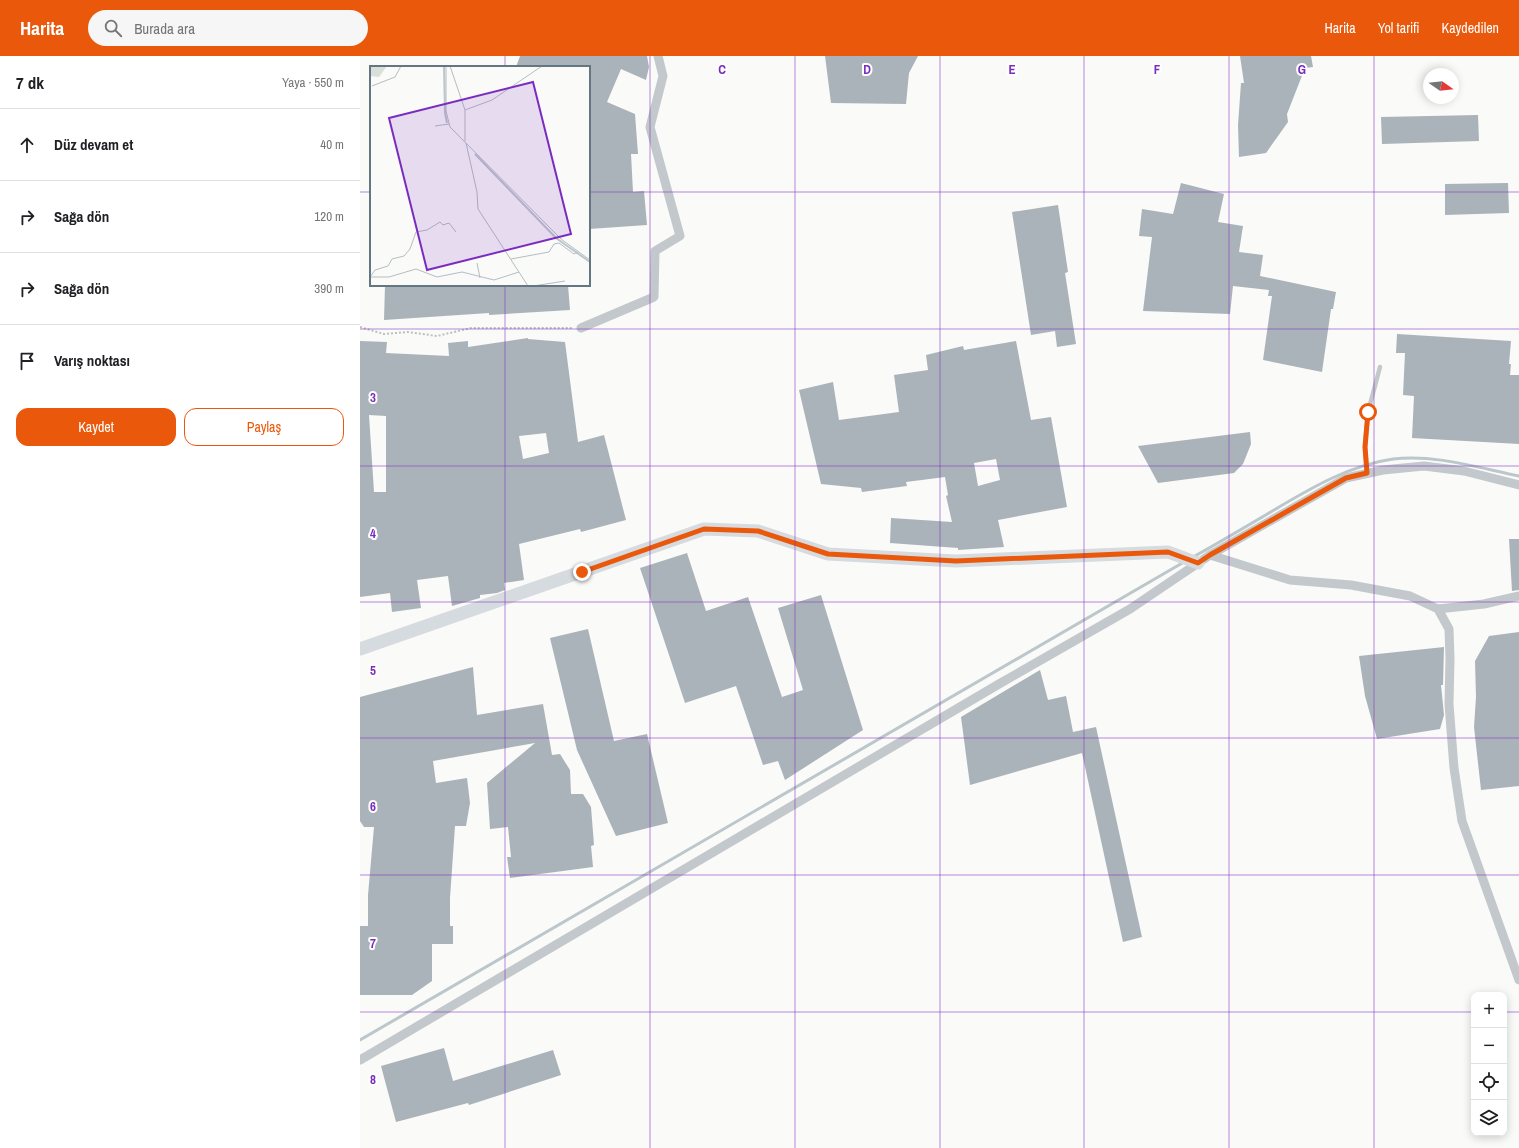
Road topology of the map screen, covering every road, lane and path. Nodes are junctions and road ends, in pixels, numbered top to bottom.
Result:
1 (658, 56) edge
2 (360, 327) edge
3 (581, 328) joint
4 (1380, 367) dead end
5 (1367, 471) junction
6 (1519, 485) edge
7 (1210, 555) junction
8 (1198, 563) junction
9 (1519, 596) edge
10 (1438, 609) junction
11 (360, 649) edge
12 (1519, 980) edge
13 (360, 1060) edge

1 - 3 street
2 - 3 path
4 - 5 lane
5 - 6 street
5 - 7 street
7 - 8 street
7 - 10 street
8 - 11 street
8 - 13 street
9 - 10 street
10 - 12 street

